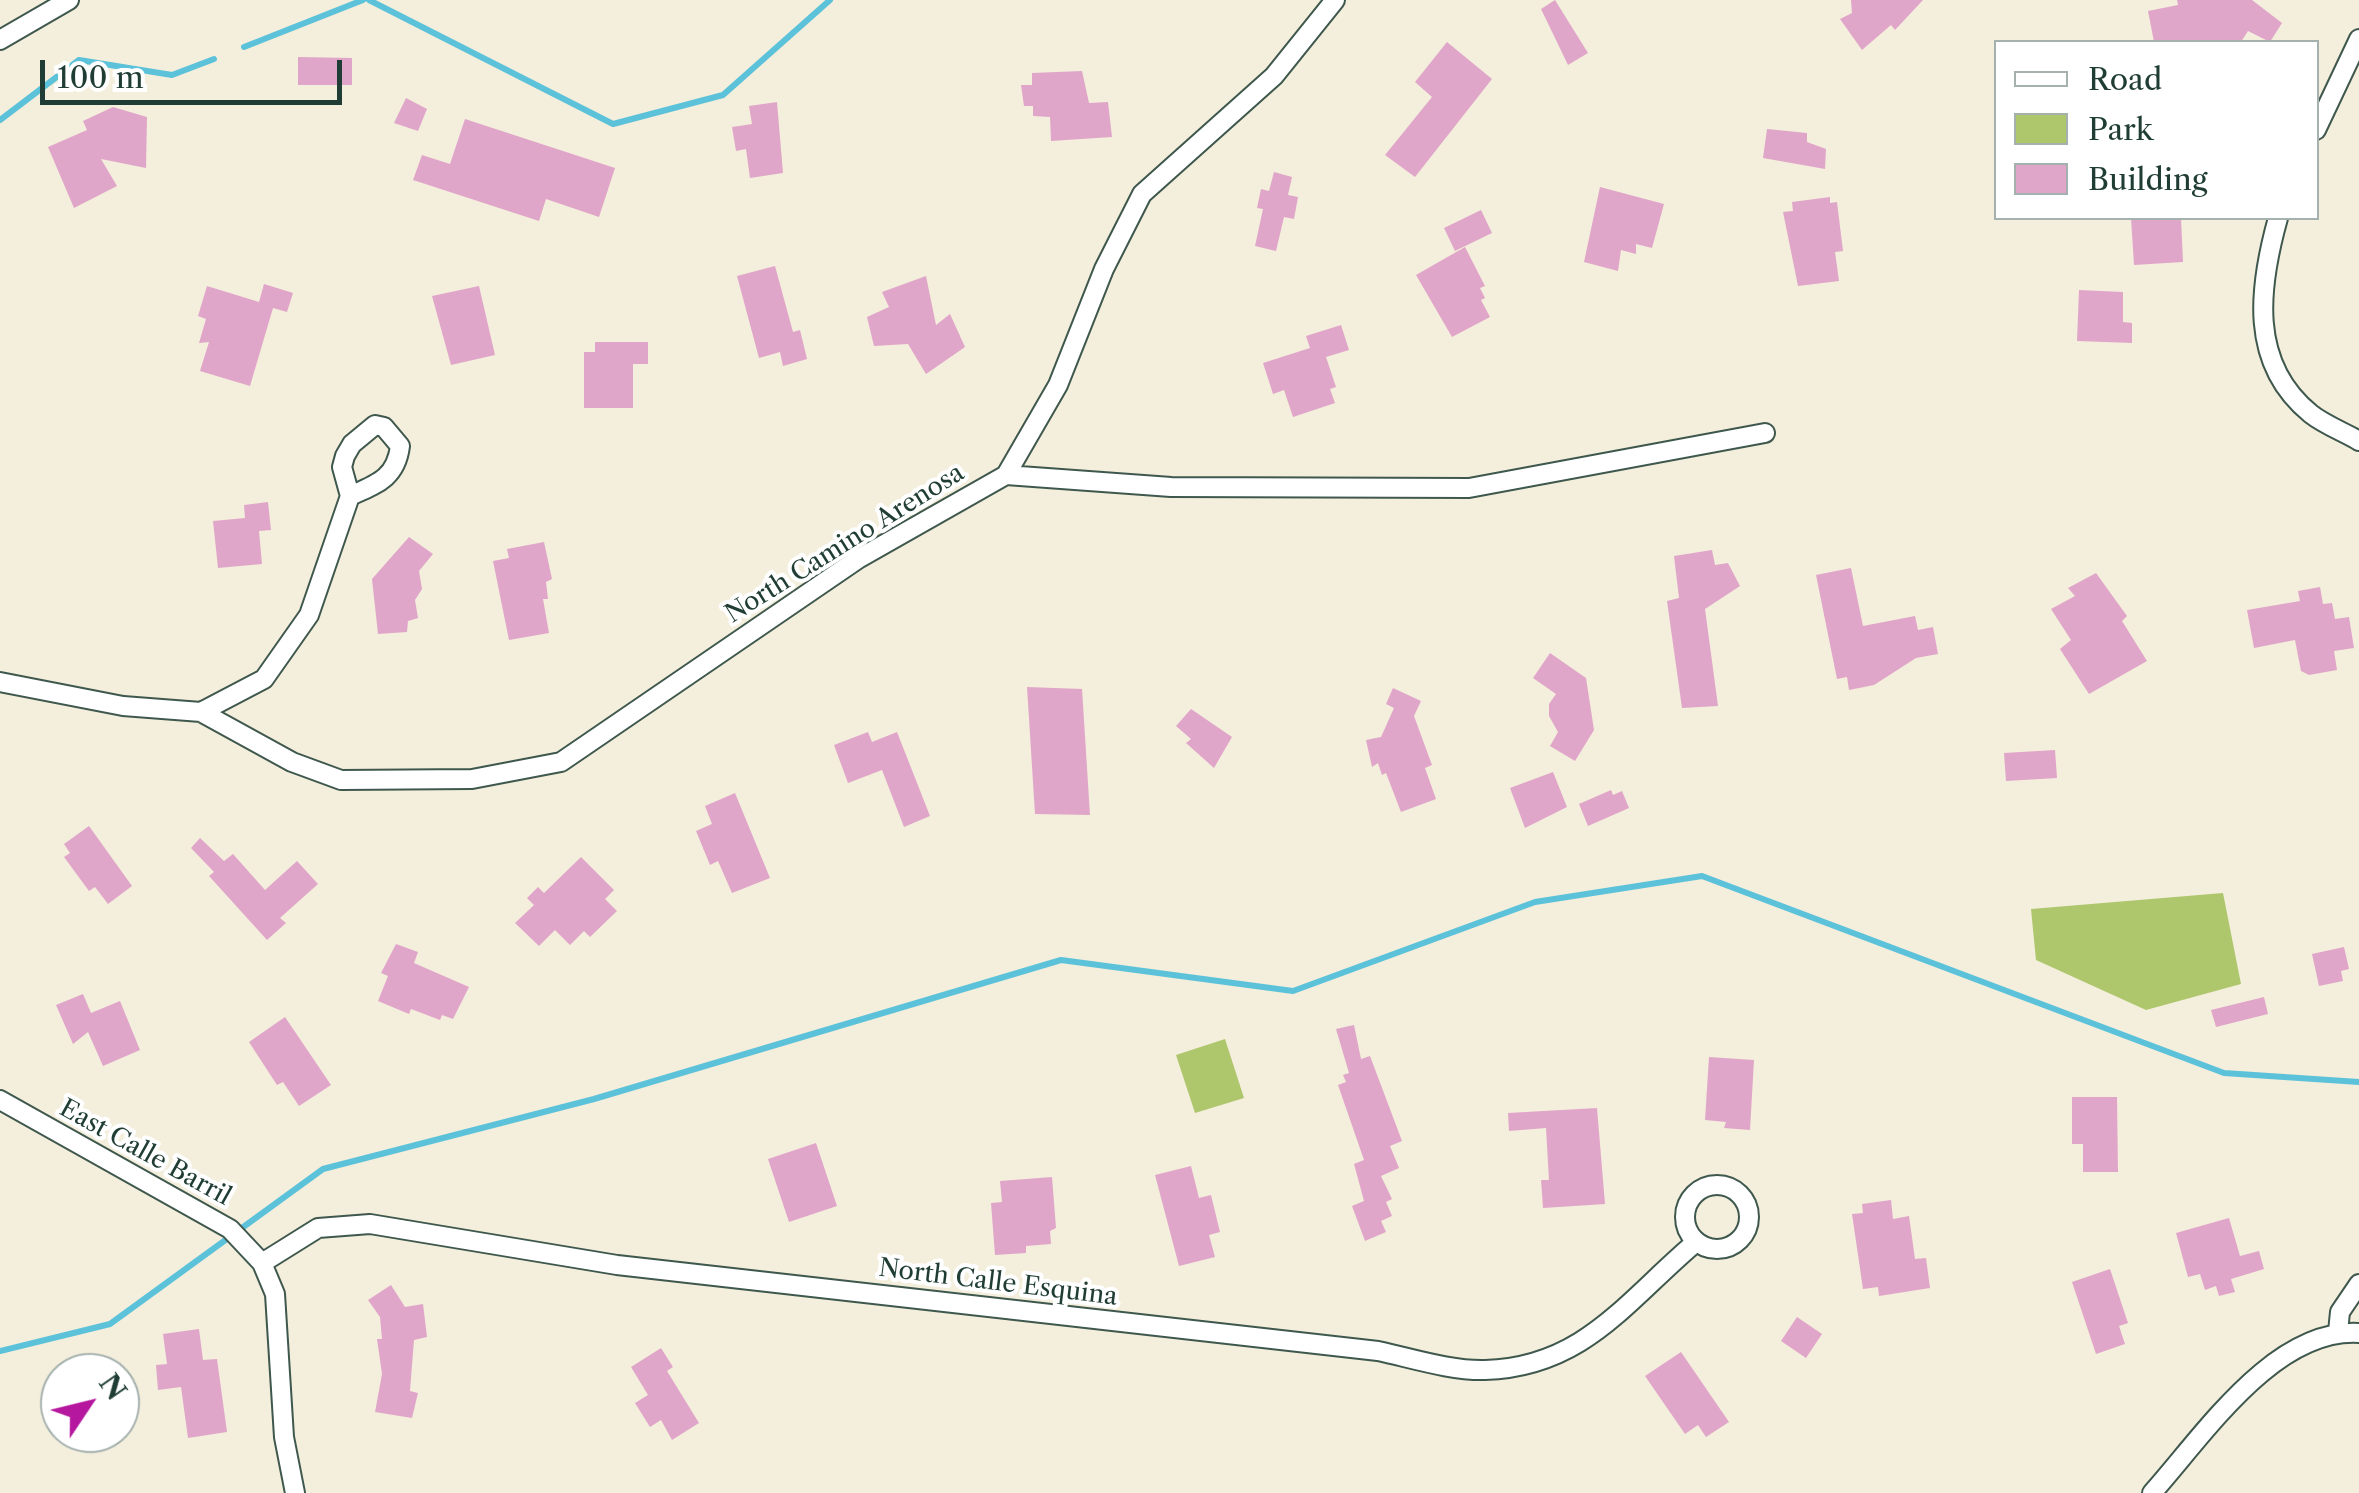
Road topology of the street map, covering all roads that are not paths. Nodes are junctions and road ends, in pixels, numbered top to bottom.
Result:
1 (70, 0) edge
2 (1335, 0) edge
3 (2359, 39) edge
4 (0, 40) edge
5 (2319, 124) edge
6 (2277, 220) edge
7 (1765, 433) dead end
8 (2359, 442) edge
9 (1006, 475) junction
10 (350, 496) dead end
11 (0, 682) edge
12 (201, 712) junction
13 (0, 1100) edge
14 (1696, 1242) dead end
15 (262, 1263) junction
16 (2359, 1284) edge
17 (2338, 1332) junction
18 (2359, 1333) edge
19 (295, 1493) edge
20 (2152, 1493) edge

1 - 4 street
2 - 9 street
3 - 5 street
6 - 8 street
7 - 9 street, North Camino Arenosa
9 - 12 street, North Camino Arenosa
10 - 12 street
11 - 12 street, North Camino Arenosa
13 - 15 street, East Calle Barril
14 - 15 street, North Calle Esquina
15 - 19 street, East Calle Barril
16 - 17 street
17 - 18 street
17 - 20 street

